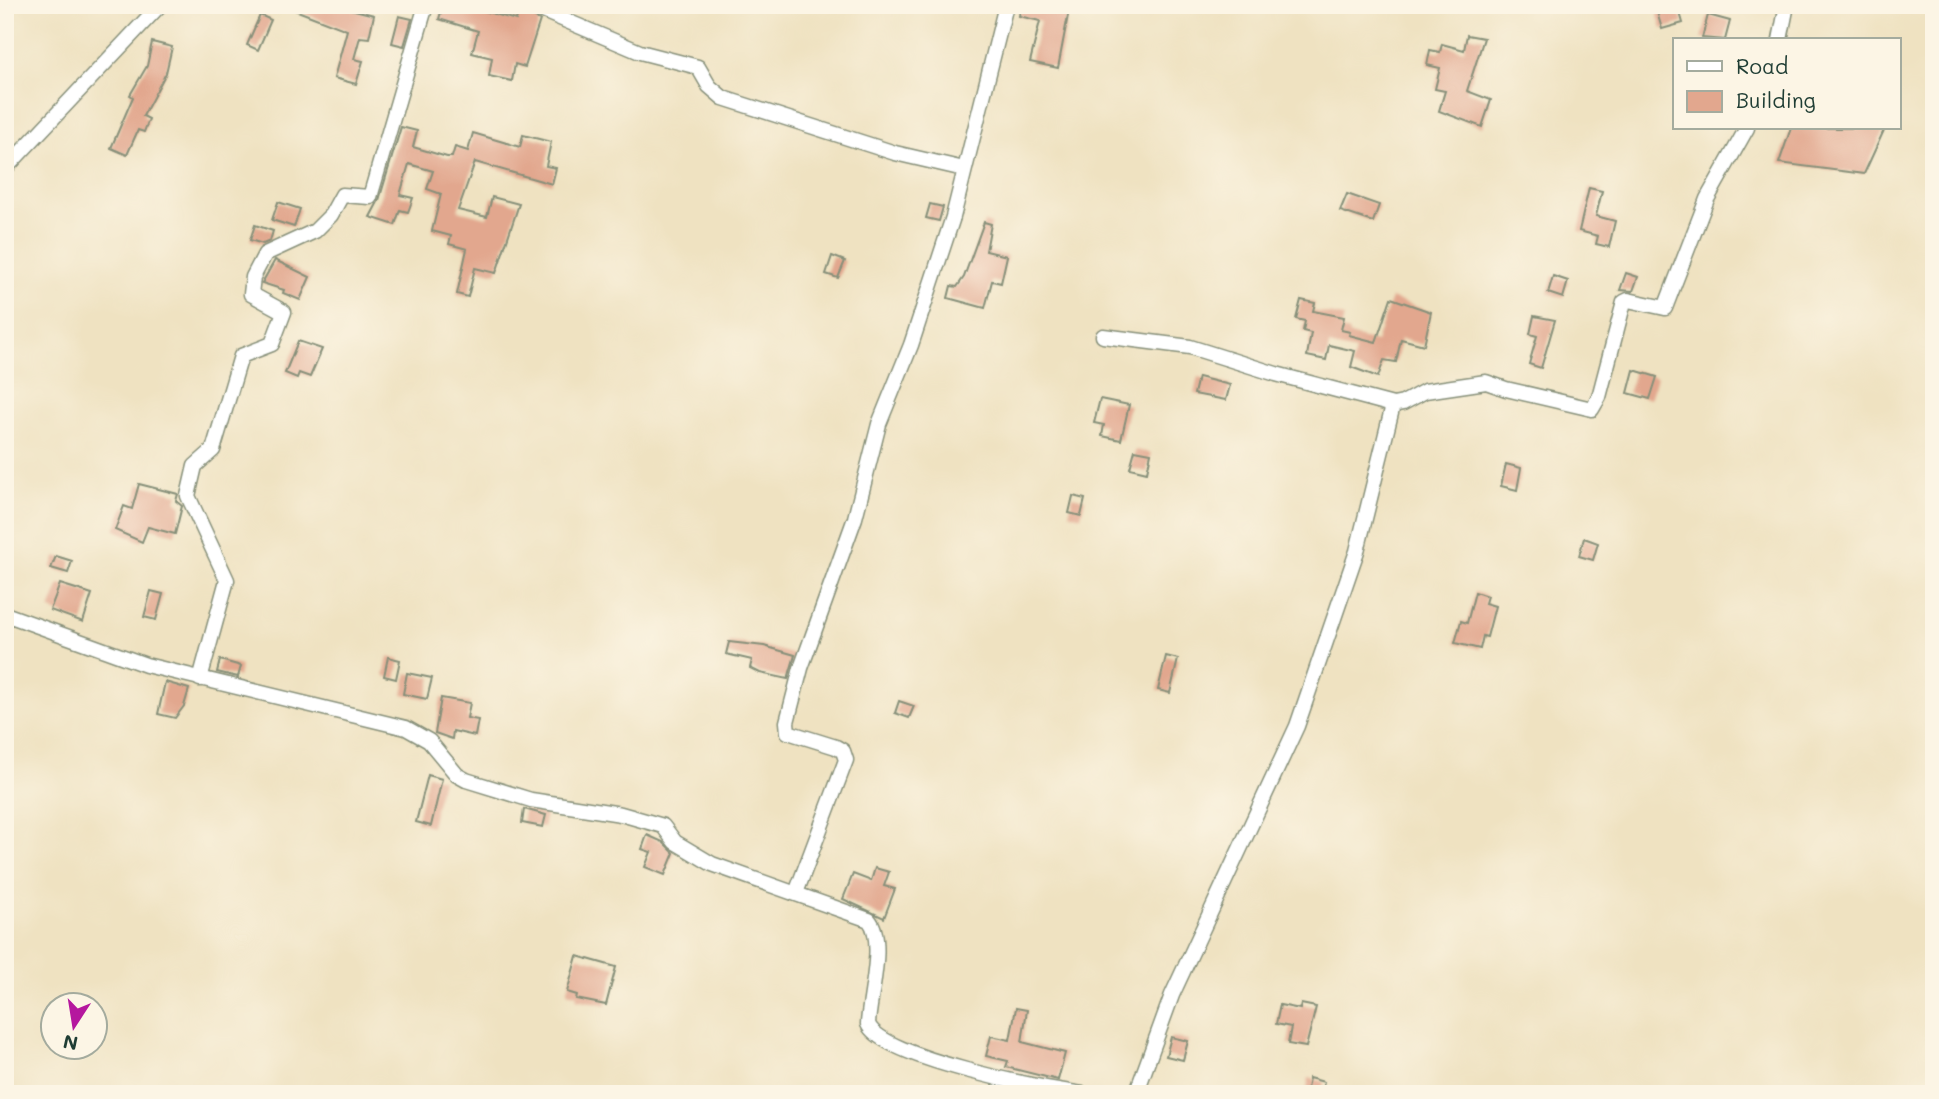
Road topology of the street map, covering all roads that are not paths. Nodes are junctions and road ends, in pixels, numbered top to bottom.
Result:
1 (160, 5) edge
2 (426, 5) edge
3 (529, 5) edge
4 (1006, 5) edge
5 (1787, 5) edge
6 (1780, 38) edge
7 (1746, 130) edge
8 (5, 169) edge
9 (964, 169) junction
10 (1103, 336) dead end
11 (1393, 405) junction
12 (5, 614) edge
13 (200, 679) junction
14 (796, 892) junction
15 (1082, 1094) edge
16 (1136, 1094) edge

1 - 8 street
2 - 13 street
3 - 9 street
4 - 9 street
5 - 6 street
7 - 11 street
9 - 14 street
10 - 11 street
11 - 16 street
12 - 13 street
13 - 14 street
14 - 15 street

